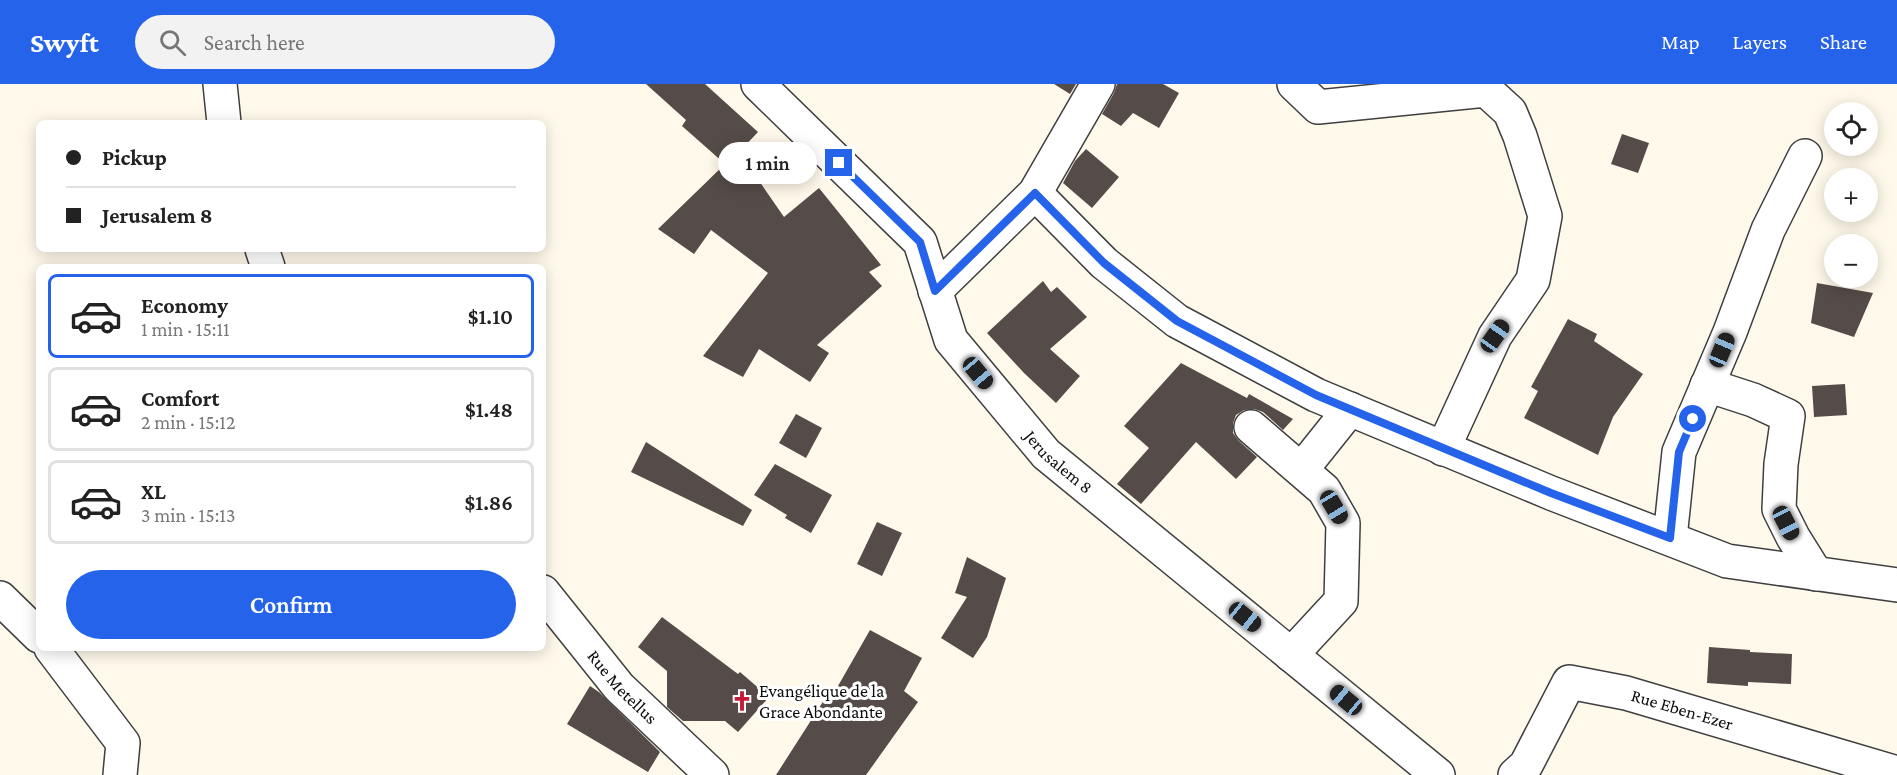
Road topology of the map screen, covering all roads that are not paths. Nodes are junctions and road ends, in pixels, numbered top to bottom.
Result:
1 (219, 84) edge
2 (758, 84) edge
3 (1098, 84) edge
4 (1294, 84) edge
5 (224, 120) edge
6 (1805, 156) dead end
7 (1035, 193) junction
8 (935, 291) junction
9 (1707, 386) junction
10 (1350, 409) junction
11 (1251, 426) dead end
12 (1443, 449) junction
13 (1302, 470) junction
14 (1670, 538) junction
15 (1816, 574) junction
16 (1897, 585) edge
17 (546, 596) edge
18 (0, 598) edge
19 (36, 633) edge
20 (53, 651) edge
21 (1291, 655) junction
22 (1897, 773) edge
23 (120, 775) edge
24 (712, 775) edge
25 (1438, 775) edge
26 (1515, 775) edge

1 - 5 street
2 - 8 street, Jerusalem 8
3 - 7 street
4 - 12 street
6 - 9 street
7 - 8 street
7 - 10 street
8 - 21 street, Jerusalem 8
9 - 14 street
9 - 15 street
10 - 12 street
10 - 13 street
11 - 13 street
12 - 14 street
13 - 21 street
14 - 15 street
15 - 16 street
17 - 24 street, Rue Metellus
18 - 19 street
20 - 23 street
21 - 25 street, Jerusalem 8
22 - 26 street, Rue Eben-Ezer

